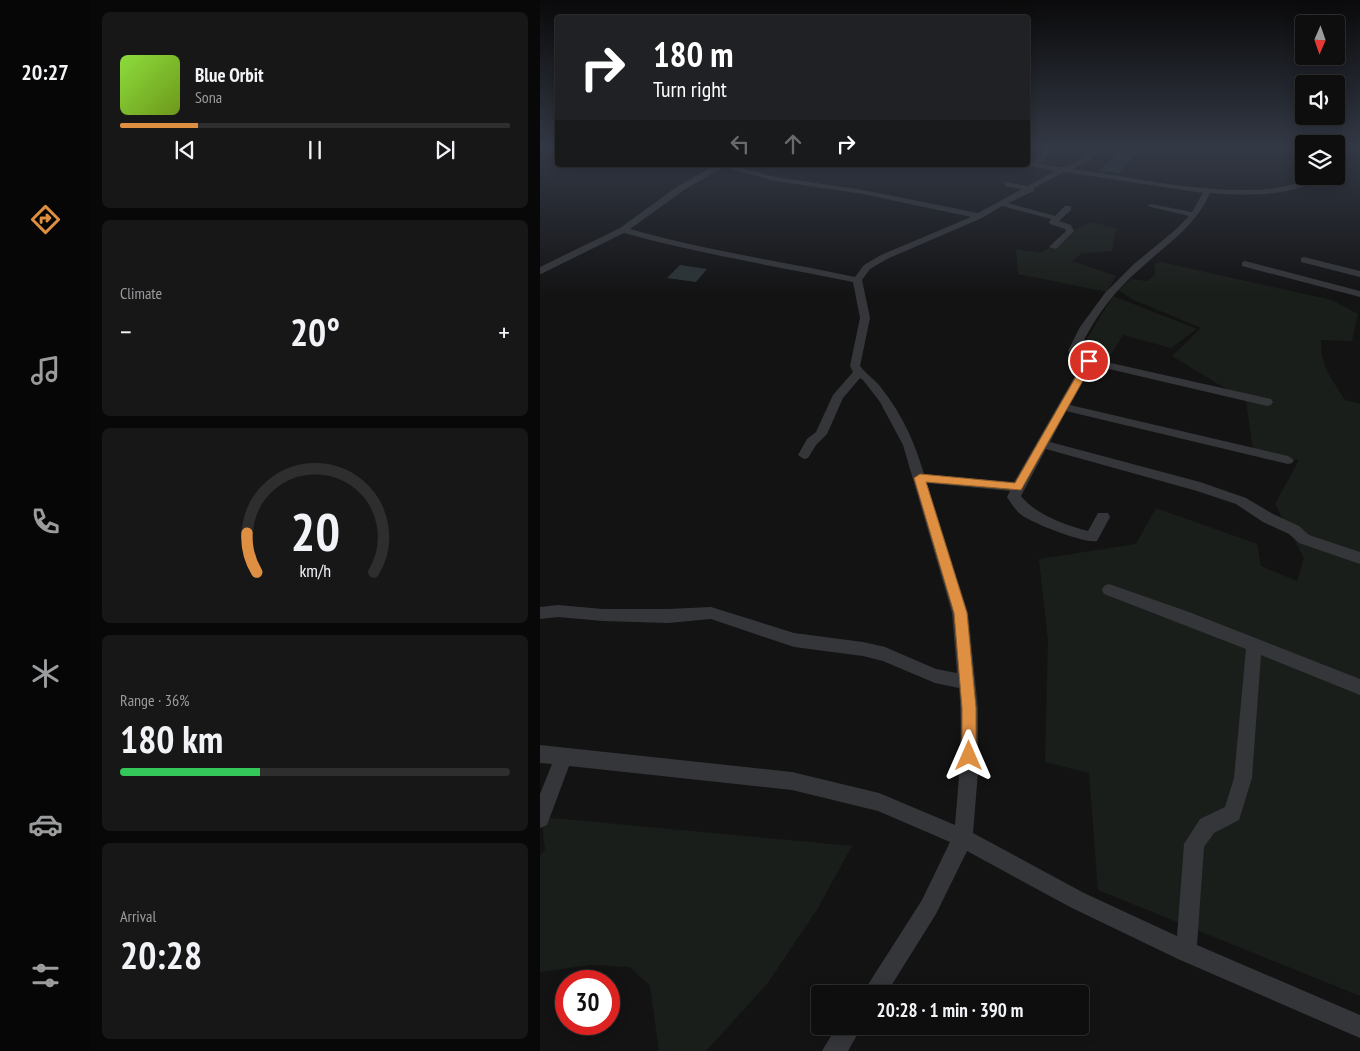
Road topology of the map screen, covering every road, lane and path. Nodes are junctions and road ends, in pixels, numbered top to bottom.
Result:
1 (669, 197) edge
2 (887, 197) edge
3 (1016, 197) edge
4 (1204, 197) edge
5 (1003, 204) junction
6 (1151, 206) dead end
7 (1068, 208) dead end
8 (1194, 215) junction
9 (979, 216) junction
10 (1055, 218) junction
11 (623, 230) junction
12 (1052, 246) dead end
13 (1304, 260) dead end
14 (1245, 264) dead end
15 (540, 270) edge
16 (1360, 274) edge
17 (857, 280) junction
18 (1360, 294) edge
19 (1089, 361) junction
20 (858, 374) junction
21 (1268, 402) dead end
22 (1063, 406) junction
23 (1042, 444) junction
24 (804, 455) dead end
25 (1288, 460) dead end
26 (920, 478) junction
27 (1018, 487) junction
28 (1103, 517) dead end
29 (1360, 558) edge
30 (1109, 590) dead end
31 (540, 613) edge
32 (1254, 644) junction
33 (965, 682) junction
34 (1360, 687) edge
35 (540, 754) edge
36 (564, 756) junction
37 (540, 818) edge
38 (963, 838) junction
39 (1186, 951) junction
40 (879, 985) edge
41 (1360, 1027) edge
42 (845, 1035) edge
43 (834, 1051) edge

1 - 11 street
2 - 9 street
3 - 5 street
4 - 8 street
5 - 9 street
5 - 10 street
6 - 8 street
7 - 10 street
8 - 19 street
9 - 17 street
10 - 12 street
11 - 15 street
11 - 17 street
13 - 16 street
14 - 18 street
17 - 20 street
19 - 21 street
19 - 22 street
20 - 24 street
20 - 26 street
22 - 23 street
22 - 25 street
23 - 27 street
23 - 29 street
26 - 27 street
26 - 33 street
27 - 28 street
30 - 32 street
31 - 33 street
32 - 34 street
32 - 39 street
33 - 38 street
35 - 36 street
36 - 37 street
36 - 38 street
38 - 39 street
38 - 40 street
39 - 41 street
42 - 43 street

